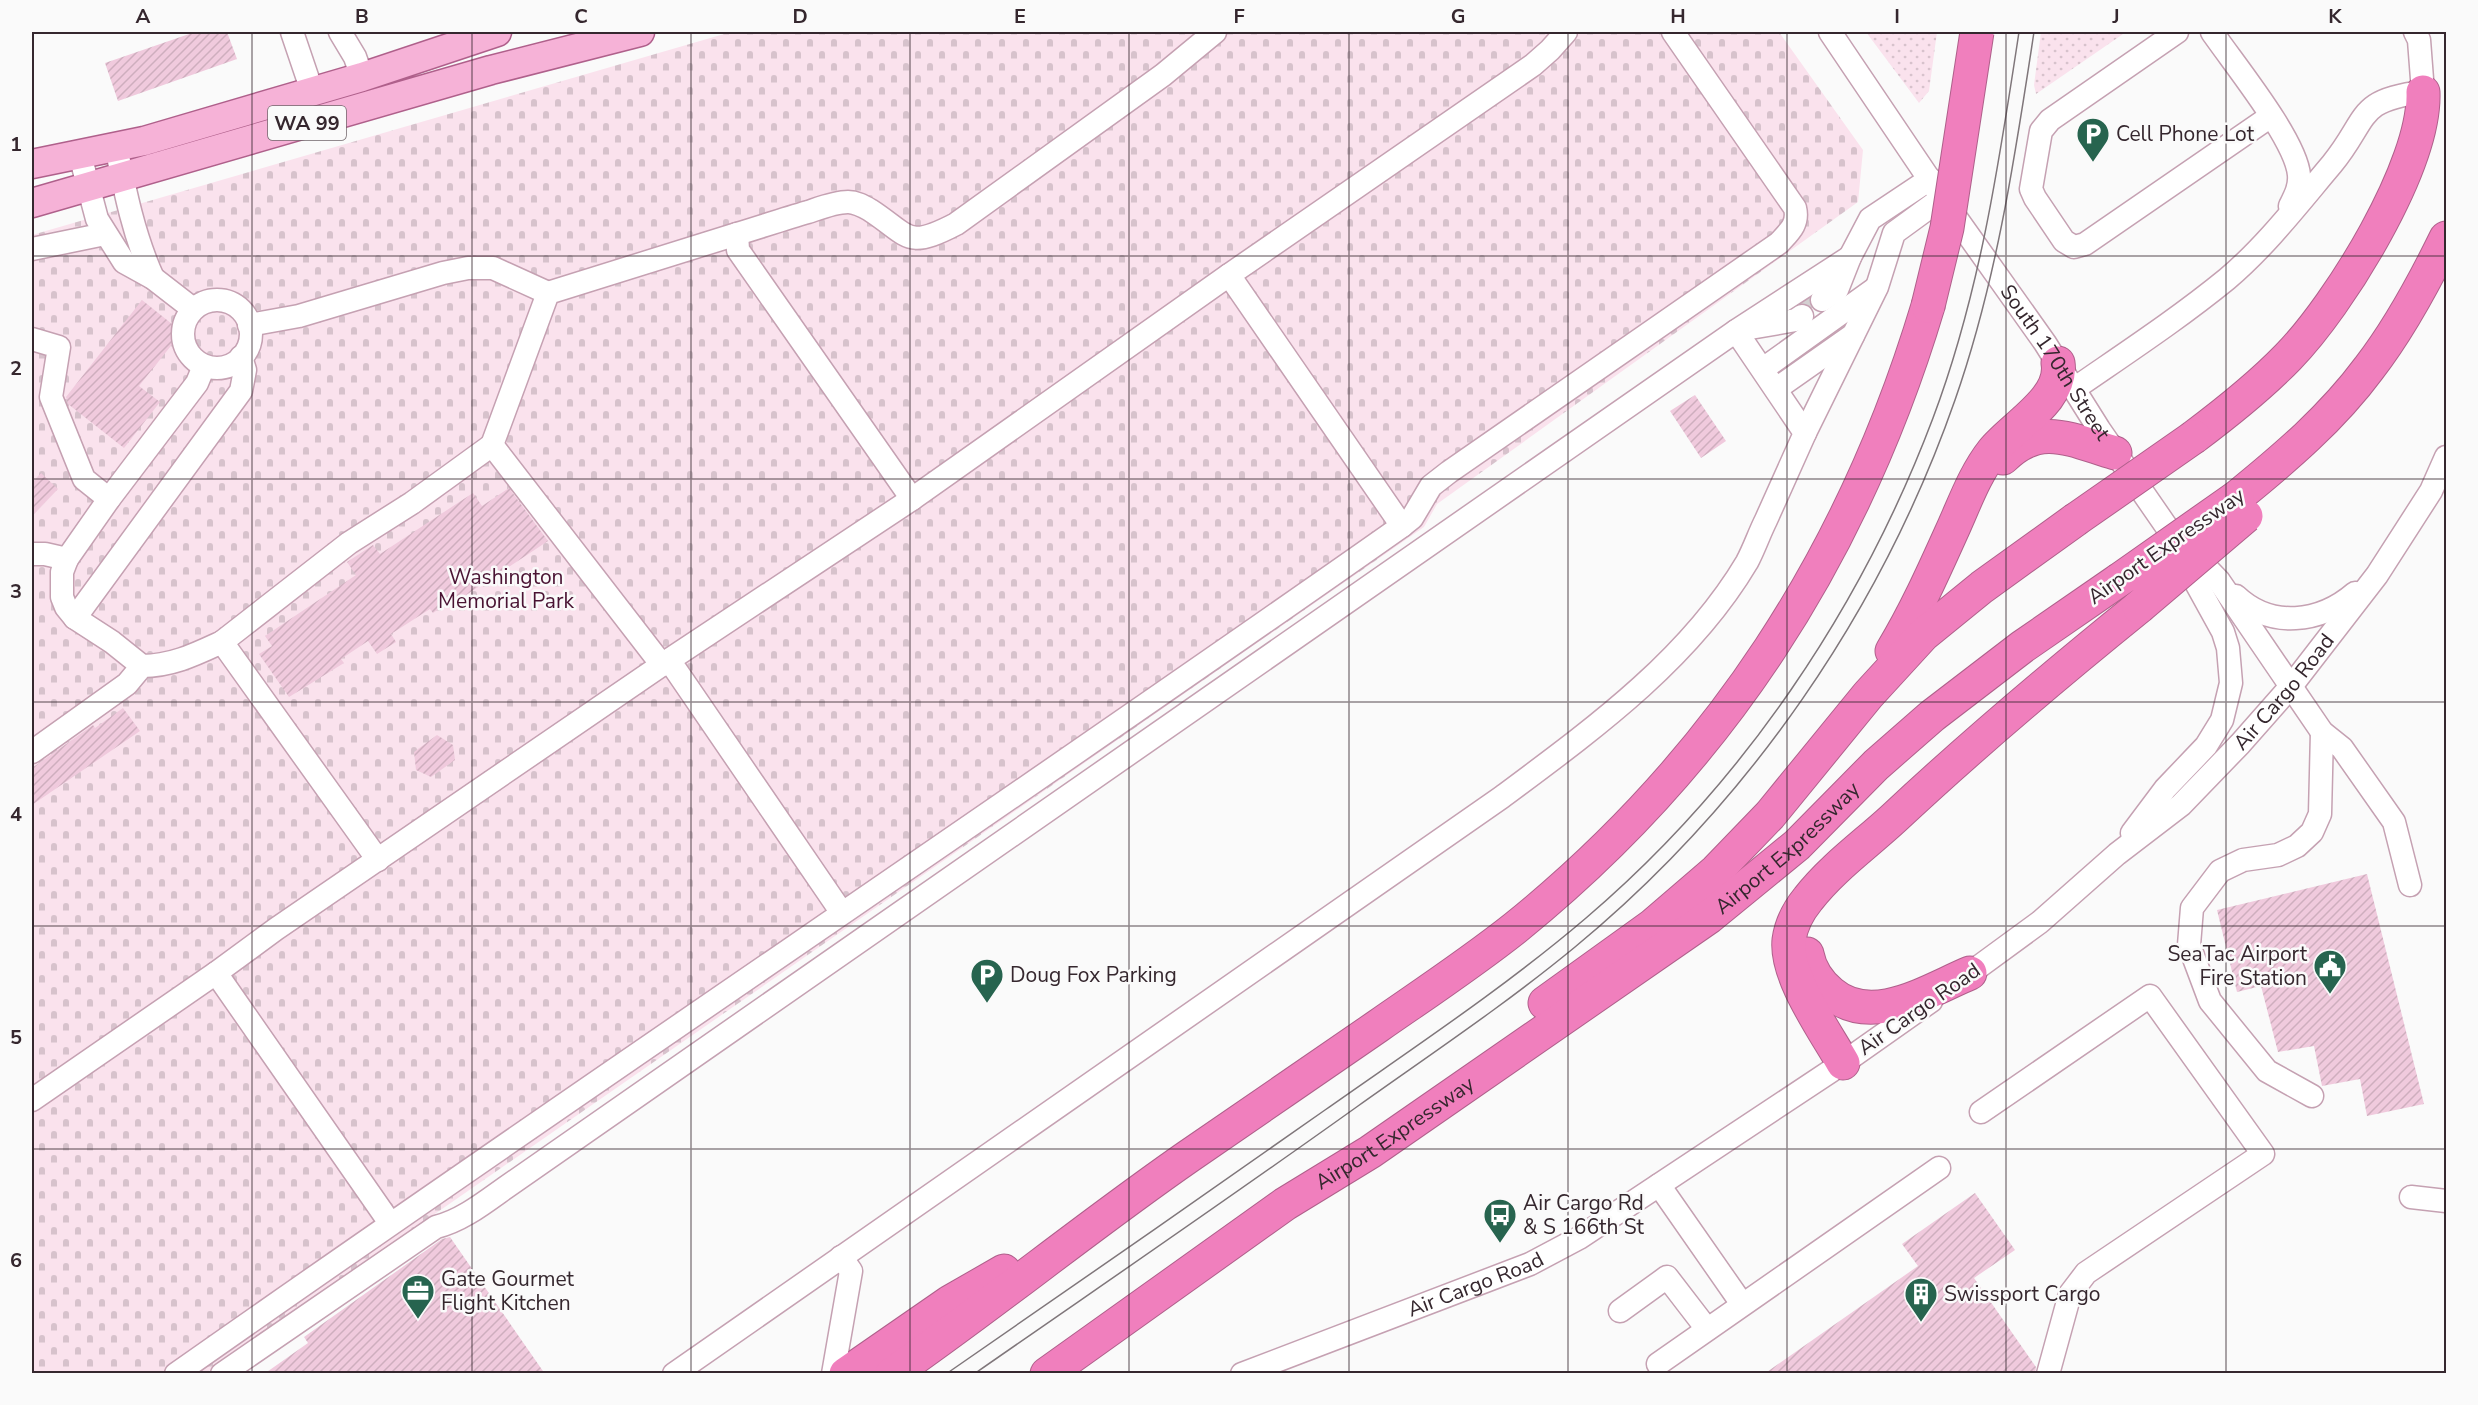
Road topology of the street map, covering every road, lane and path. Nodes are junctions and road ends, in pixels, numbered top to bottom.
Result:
1 (292, 32) edge
2 (340, 32) edge
3 (640, 32) edge
4 (1215, 32) edge
5 (1566, 32) edge
6 (1673, 32) edge
7 (1830, 32) edge
8 (1977, 32) edge
9 (2177, 32) edge
10 (2212, 32) edge
11 (2415, 32) edge
12 (489, 33) edge
13 (362, 77) junction
14 (312, 91) junction
15 (2423, 92) junction
16 (2271, 116) junction
17 (2286, 138) junction
18 (117, 146) junction
19 (2343, 149) junction
20 (80, 156) junction
21 (32, 164) edge
22 (122, 177) junction
23 (1930, 179) junction
24 (89, 186) junction
25 (1942, 198) junction
26 (32, 203) edge
27 (105, 234) junction
28 (737, 234) junction
29 (2271, 235) junction
30 (2446, 238) edge
31 (32, 249) edge
32 (1850, 257) junction
33 (1229, 275) junction
34 (153, 278) junction
35 (1877, 287) junction
36 (548, 293) junction
37 (1819, 296) tunnel mouth
38 (193, 309) junction
39 (1866, 310) junction
40 (1799, 311) tunnel mouth
41 (249, 325) junction
42 (1736, 331) junction
43 (1855, 334) junction
44 (32, 339) edge
45 (241, 357) junction
46 (204, 366) junction
47 (2066, 376) junction
48 (1769, 379) junction
49 (1805, 433) junction
50 (492, 445) junction
51 (2115, 453) junction
52 (2446, 457) edge
53 (109, 499) junction
54 (912, 499) junction
55 (2242, 507) junction
56 (1402, 526) junction
57 (2166, 526) junction
58 (36, 551) edge
59 (67, 560) junction
60 (2378, 575) junction
61 (2219, 581) junction
62 (75, 618) junction
63 (1900, 639) junction
64 (222, 642) junction
65 (665, 663) junction
66 (142, 666) junction
67 (2292, 685) junction
68 (2322, 732) junction
69 (1829, 745) junction
70 (32, 752) edge
71 (1878, 832) junction
72 (2117, 854) junction
73 (378, 860) junction
74 (2410, 885) dead end
75 (842, 913) junction
76 (216, 973) junction
77 (1971, 973) junction
78 (1843, 1063) junction
79 (2312, 1096) dead end
80 (32, 1100) edge
81 (1981, 1112) dead end
82 (1939, 1167) dead end
83 (1659, 1185) junction
84 (2411, 1197) dead end
85 (1125, 1200) junction
86 (2446, 1201) edge
87 (1285, 1204) junction
88 (390, 1222) junction
89 (841, 1257) junction
90 (1742, 1304) junction
91 (1620, 1311) dead end
92 (1707, 1329) junction
93 (1658, 1364) dead end
94 (176, 1374) edge
95 (222, 1374) edge
96 (674, 1374) edge
97 (833, 1374) edge
98 (846, 1374) edge
99 (892, 1374) edge
100 (1047, 1374) edge
101 (1242, 1374) edge
102 (2048, 1374) edge

1 - 14 street
2 - 13 street
3 - 22 main road, WA 99
4 - 28 street
5 - 33 street
6 - 56 street
7 - 23 street, South 170th Street
8 - 85 highway, bridge
9 - 16 street
10 - 16 street
11 - 15 street
12 - 13 main road, WA 99
13 - 14 main road, WA 99
14 - 18 main road, WA 99
15 - 19 street
15 - 69 highway, bridge
16 - 17 street
17 - 19 street
17 - 29 street
18 - 20 main road, WA 99
18 - 22 street
19 - 29 street
20 - 21 main road, WA 99
20 - 24 street
22 - 24 main road, WA 99
22 - 34 street
23 - 25 street, South 170th Street
23 - 32 street
24 - 26 main road, WA 99
24 - 27 street
25 - 35 street
25 - 47 street, South 170th Street
27 - 31 street
27 - 34 street
28 - 36 street
28 - 54 street
29 - 47 street
30 - 55 highway, Airport Expressway
32 - 37 street
32 - 42 street
33 - 54 street
33 - 56 street
34 - 38 street
35 - 39 street
35 - 48 street
36 - 41 street
36 - 50 street
38 - 41 street
38 - 46 street
39 - 43 street
39 - 48 street
40 - 42 street
41 - 45 street
42 - 48 street
42 - 95 street
43 - 48 street
43 - 49 street
44 - 53 street
45 - 46 street
45 - 62 street
46 - 53 street
47 - 51 street, South 170th Street
47 - 63 highway
48 - 49 street
49 - 89 street
50 - 64 street
50 - 65 street
51 - 57 street, South 170th Street
51 - 63 highway
52 - 60 street, Air Cargo Road
53 - 59 street
54 - 65 street
55 - 71 highway, bridge
55 - 87 highway, Airport Expressway, bridge
56 - 75 street
57 - 61 street, South 170th Street
57 - 72 street
58 - 59 street
59 - 62 street
60 - 61 street
60 - 67 street, Air Cargo Road
61 - 67 street, South 170th Street
62 - 66 street
63 - 69 highway
64 - 66 street
64 - 73 street
65 - 73 street
65 - 75 street
66 - 70 street
67 - 68 street, South 170th Street
67 - 72 street, Air Cargo Road
68 - 74 street, South 170th Street
68 - 79 street
69 - 87 highway
71 - 77 highway
71 - 78 highway
72 - 77 street, Air Cargo Road
73 - 76 street
75 - 88 street
76 - 80 street
76 - 88 street
77 - 78 street, Air Cargo Road
78 - 83 street, Air Cargo Road
81 - 102 street
82 - 90 street
83 - 90 street
83 - 101 street, Air Cargo Road
84 - 86 street
85 - 98 highway
85 - 99 highway
87 - 100 highway, Airport Expressway
88 - 94 street
89 - 96 street
89 - 97 street
90 - 92 street
91 - 92 street
92 - 93 street

